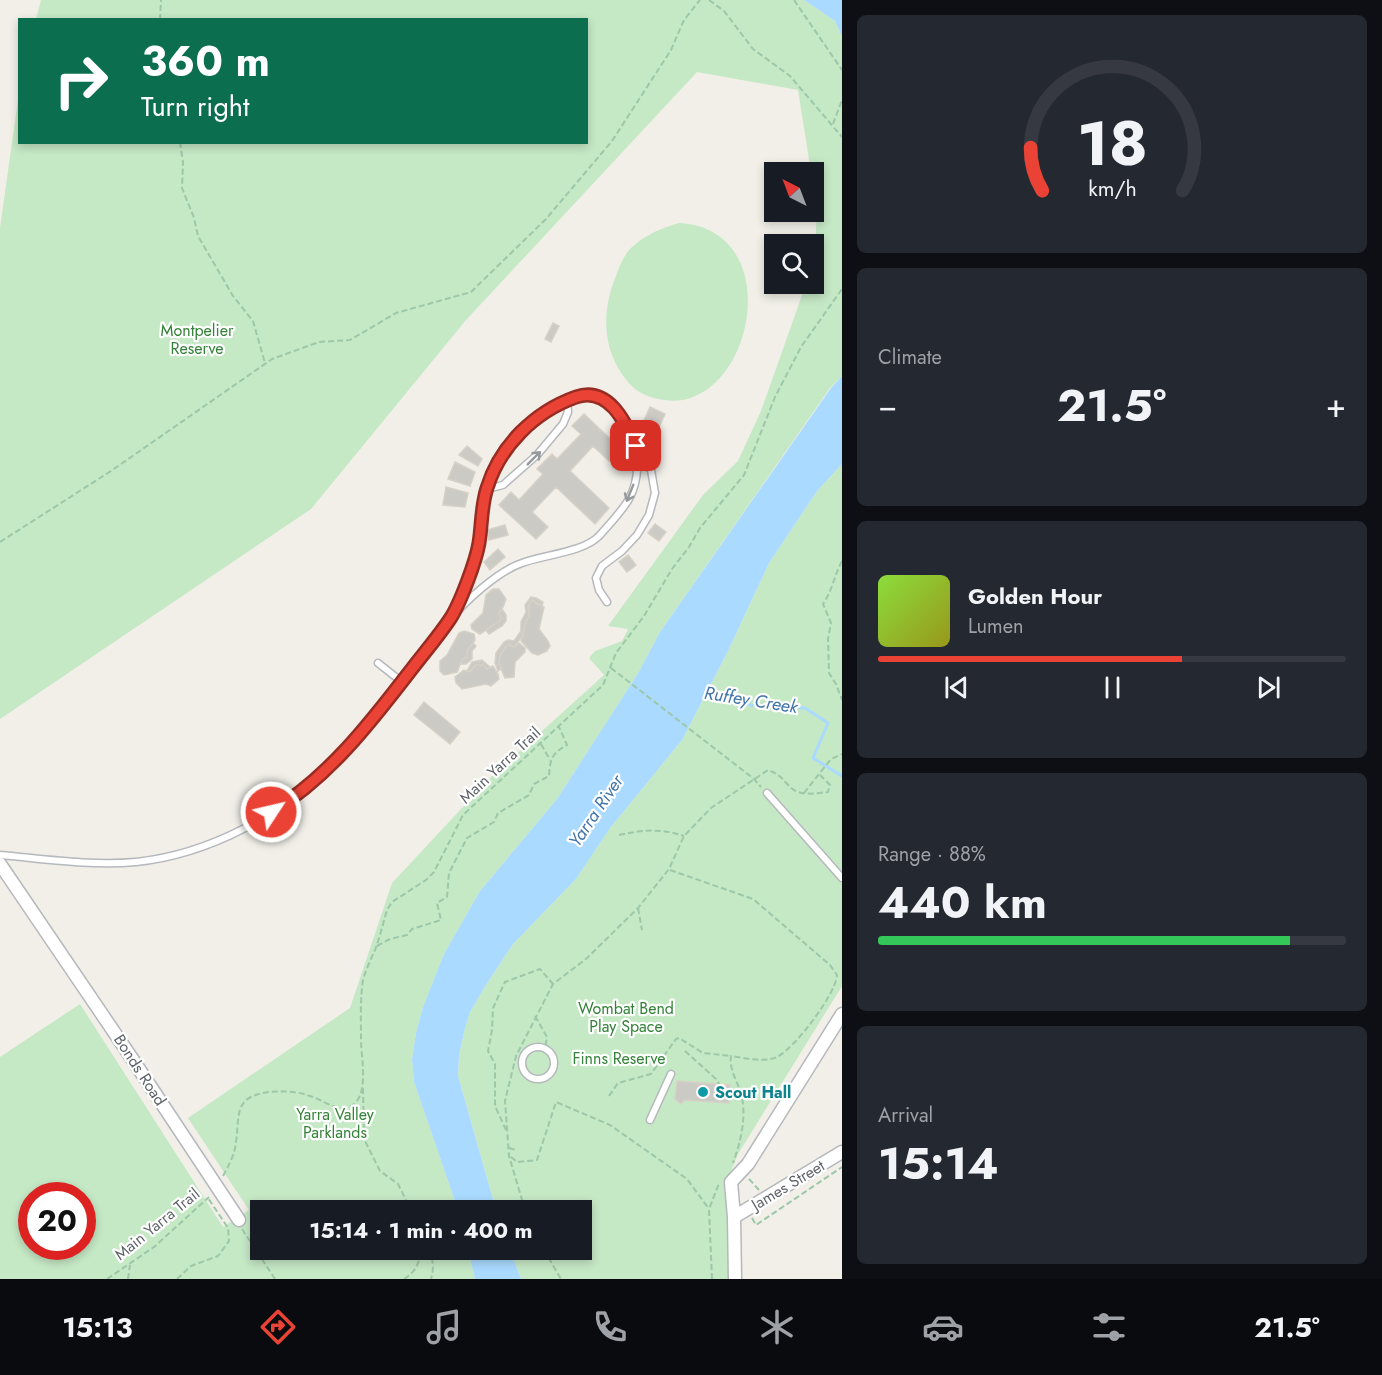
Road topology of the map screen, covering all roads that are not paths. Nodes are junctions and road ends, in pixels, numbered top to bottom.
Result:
1 (567, 401) junction
2 (636, 457) junction
3 (486, 489) junction
4 (607, 602) dead end
5 (452, 617) junction
6 (378, 663) dead end
7 (402, 682) junction
8 (766, 794) road end
9 (0, 855) edge
10 (0, 864) edge
11 (842, 878) edge
12 (842, 1014) edge
13 (545, 1048) joint
14 (671, 1074) dead end
15 (650, 1120) dead end
16 (842, 1152) edge
17 (734, 1218) junction
18 (239, 1220) road end
19 (735, 1279) edge

1 - 2 lane
1 - 3 lane
3 -> 1 lane
2 - 4 lane
2 -> 5 lane
3 - 5 lane
5 - 7 lane
6 - 7 lane
7 - 9 lane
8 - 11 lane
10 - 18 street, Bonds Road
12 - 17 street
13 - 13 lane
14 - 15 lane
16 - 17 street, James Street
17 - 19 street

